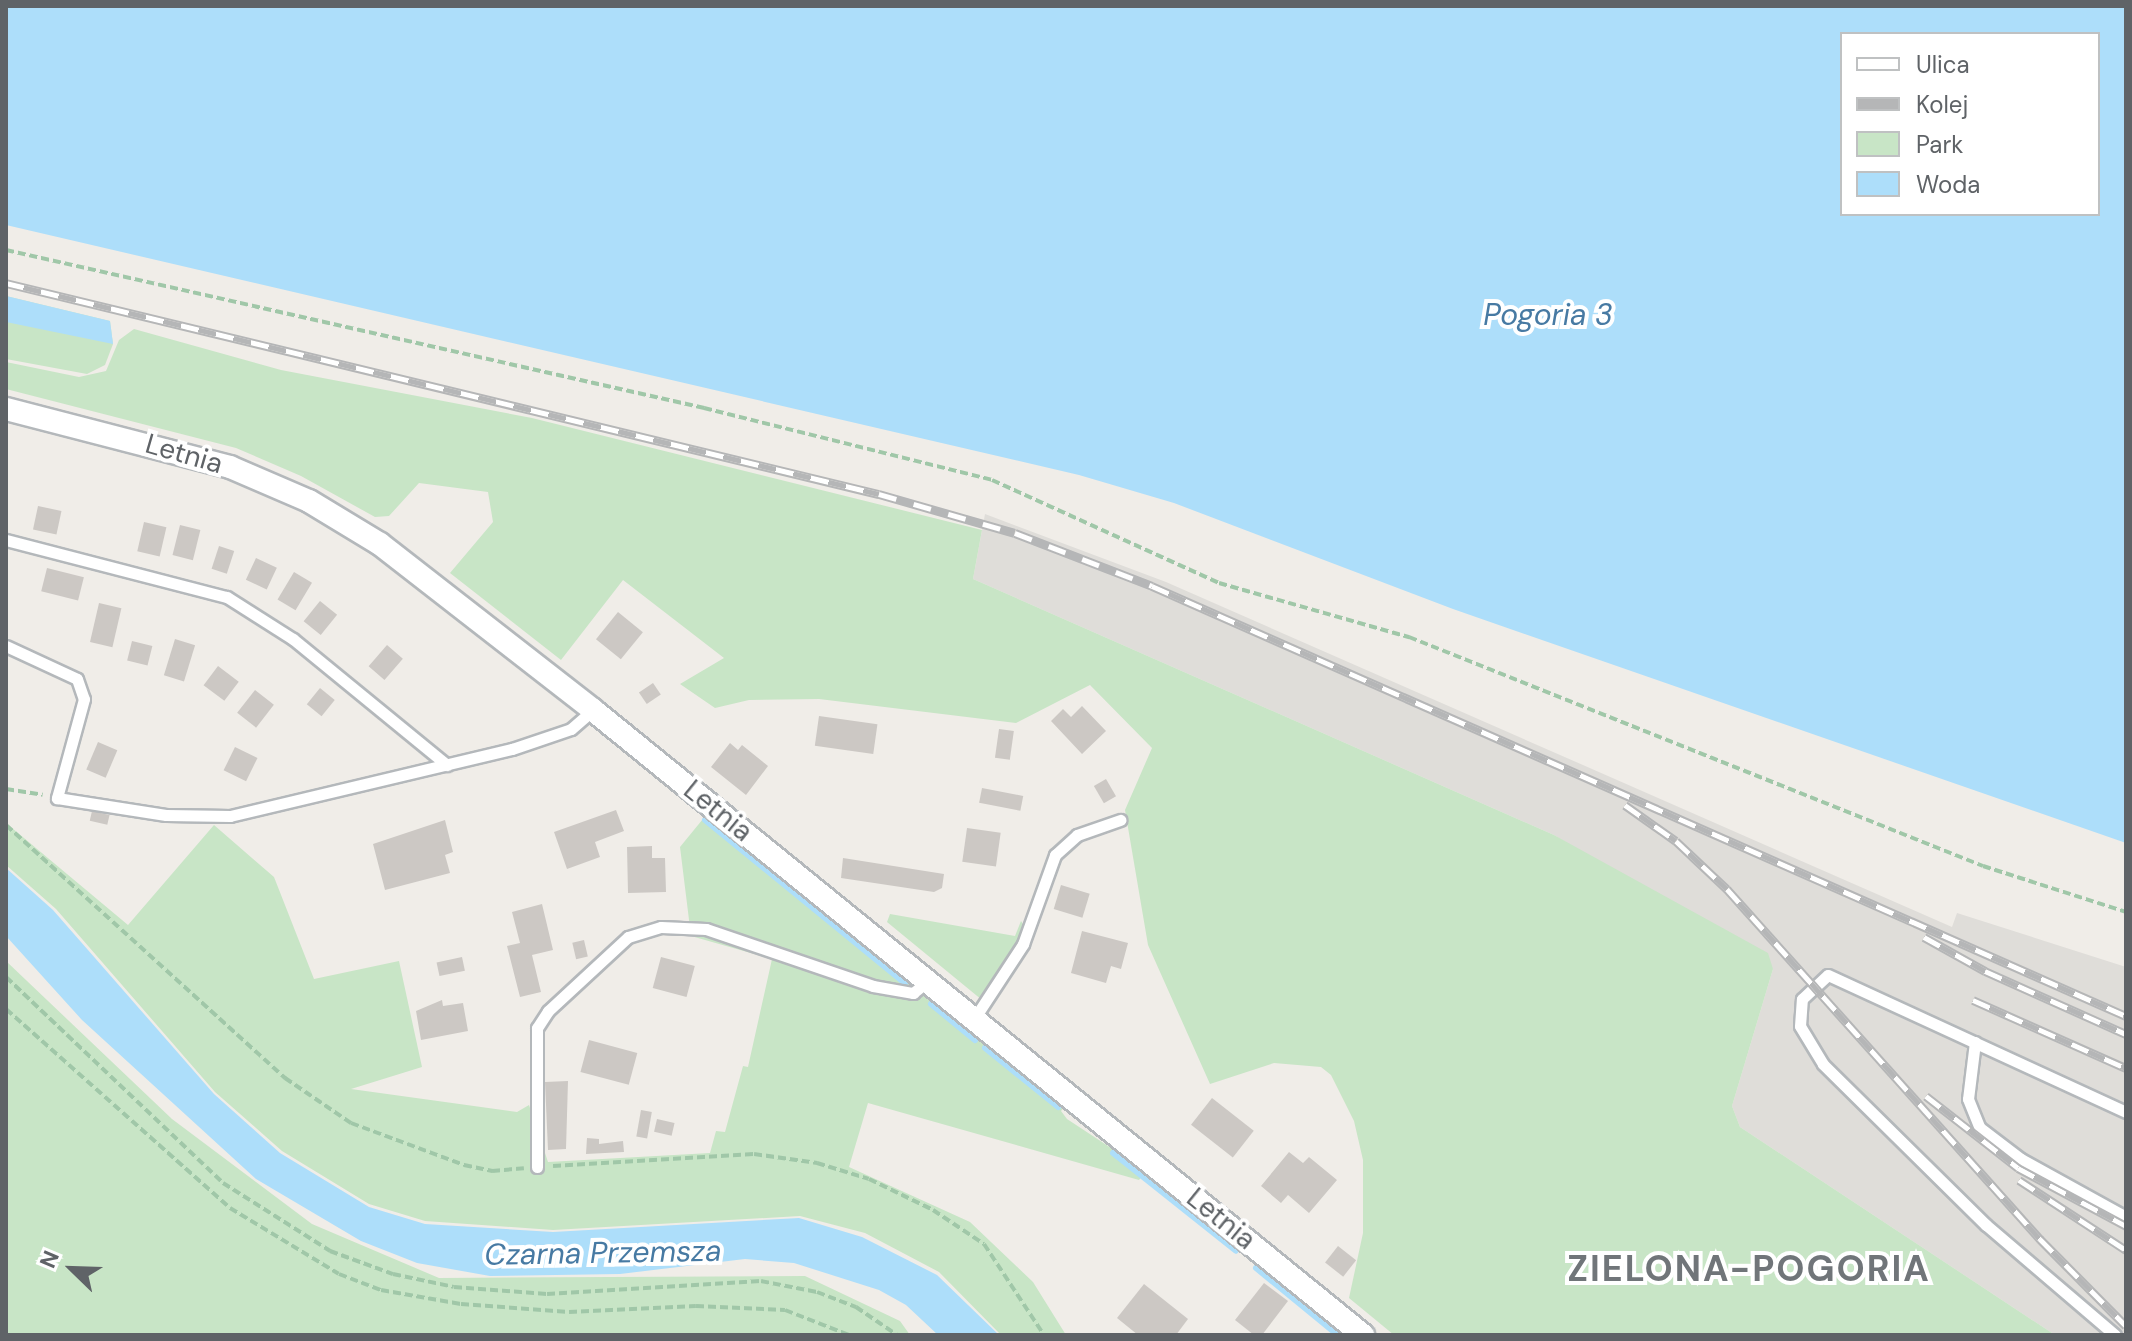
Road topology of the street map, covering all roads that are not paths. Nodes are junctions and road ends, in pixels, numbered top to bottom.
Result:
1 (6, 409) edge
2 (6, 540) edge
3 (6, 646) edge
4 (593, 710) junction
5 (447, 765) junction
6 (1120, 820) dead end
7 (928, 981) junction
8 (974, 1019) junction
9 (1975, 1042) junction
10 (2126, 1112) edge
11 (537, 1167) road end
12 (2126, 1217) edge
13 (1363, 1335) edge
14 (2115, 1335) edge

1 - 4 street, Letnia
2 - 5 lane
3 - 5 lane
4 - 5 lane
4 - 7 street, Letnia
6 - 8 lane
7 - 8 street, Letnia
7 - 11 lane
8 - 13 street, Letnia
9 - 10 lane
9 - 12 lane
9 - 14 lane

